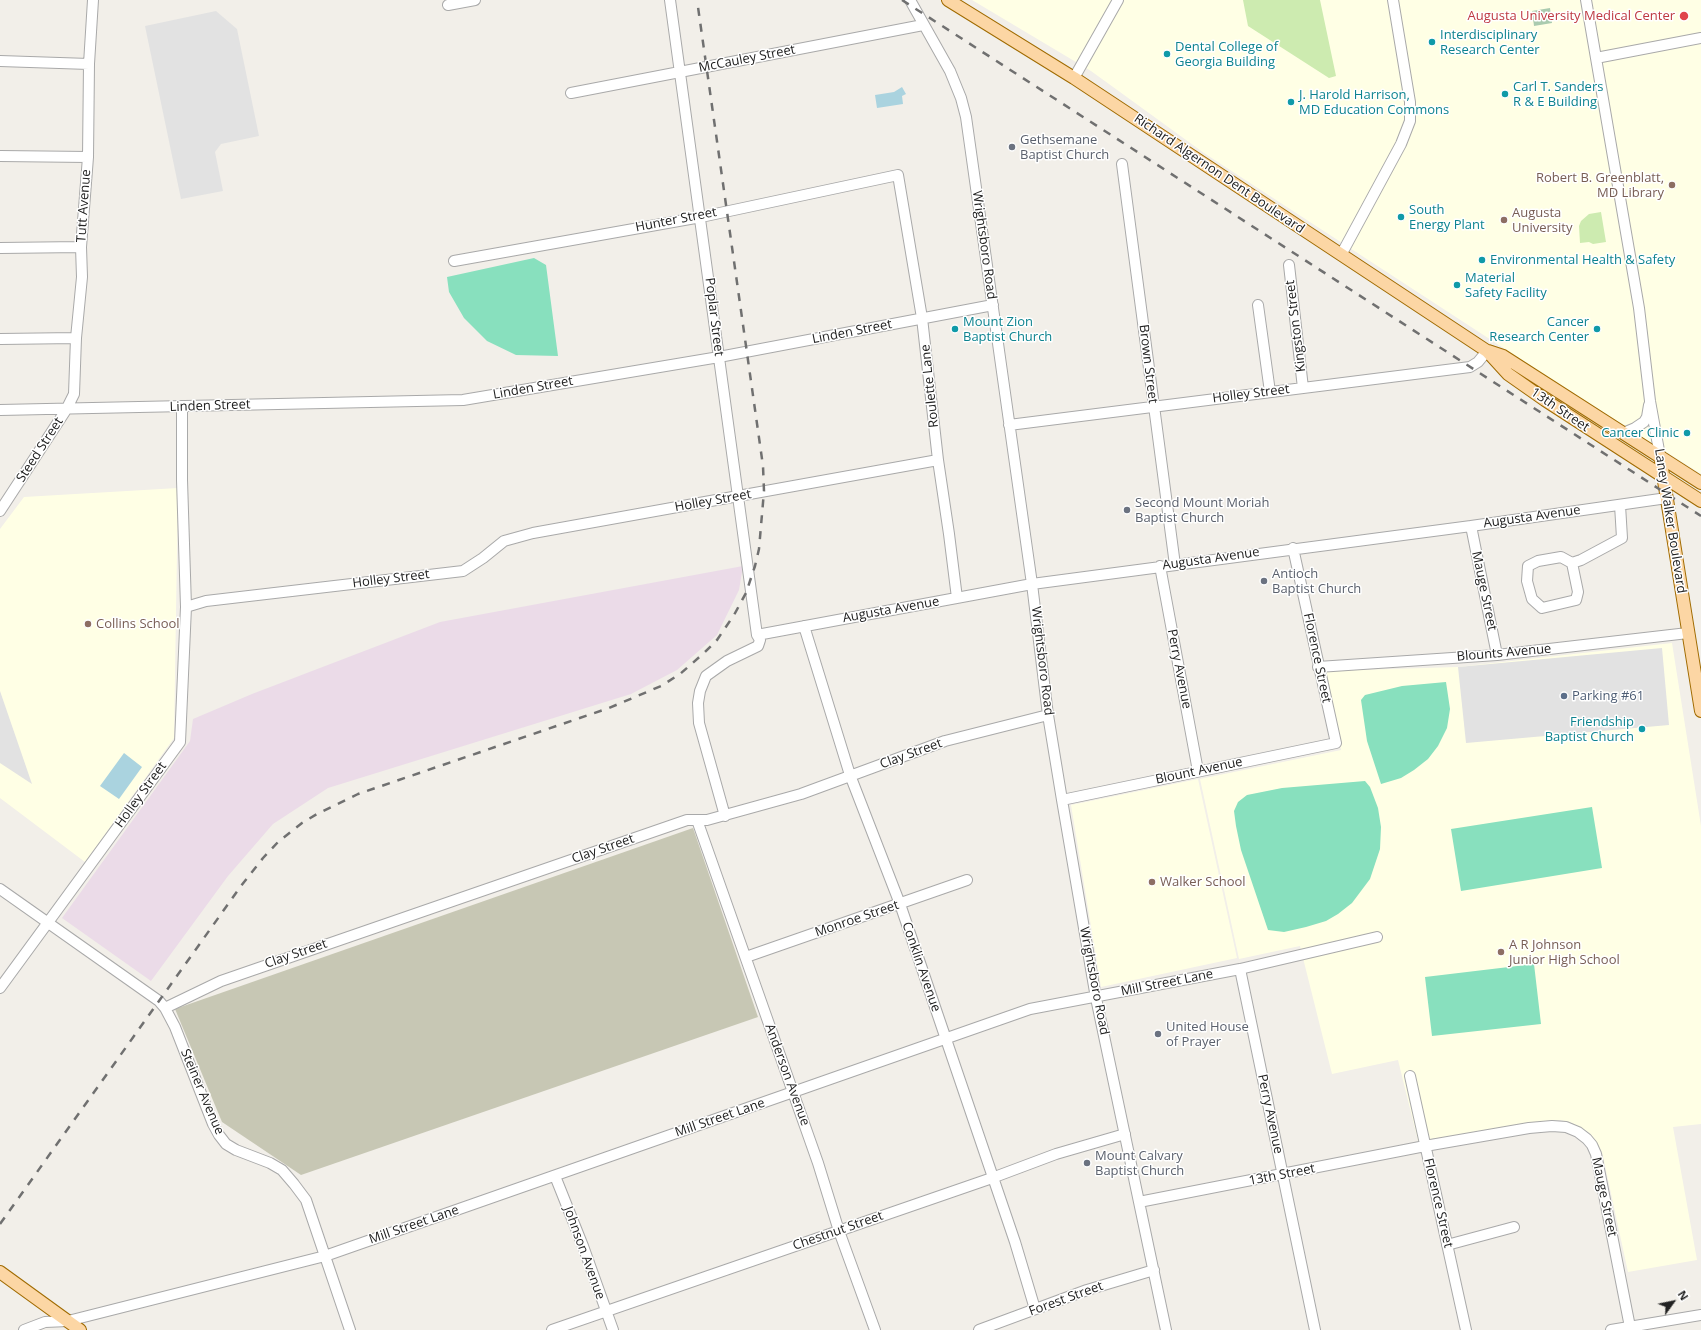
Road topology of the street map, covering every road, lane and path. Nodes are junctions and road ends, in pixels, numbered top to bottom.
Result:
1 (93, 0) edge
2 (475, 0) edge
3 (670, 0) edge
4 (910, 0) edge
5 (948, 0) edge
6 (1118, 0) edge
7 (1394, 0) edge
8 (1586, 0) edge
9 (448, 5) dead end
10 (923, 24) junction
11 (1701, 38) edge
12 (1596, 58) junction
13 (0, 61) edge
14 (89, 64) junction
15 (679, 73) junction
16 (1074, 78) junction
17 (571, 93) dead end
18 (0, 156) edge
19 (88, 156) junction
20 (1122, 164) dead end
21 (898, 175) joint
22 (701, 217) junction
23 (82, 247) junction
24 (0, 248) edge
25 (1341, 255) junction
26 (454, 261) dead end
27 (1289, 265) dead end
28 (993, 305) junction
29 (1258, 305) dead end
30 (922, 318) junction
31 (76, 338) junction
32 (0, 339) edge
33 (1487, 350) junction
34 (719, 357) junction
35 (1303, 388) junction
36 (1270, 392) junction
37 (1650, 401) junction
38 (182, 406) junction
39 (1154, 406) junction
40 (0, 410) edge
41 (66, 410) junction
42 (1009, 425) junction
43 (1623, 433) junction
44 (1660, 456) junction
45 (938, 460) junction
46 (1663, 477) junction
47 (1701, 483) edge
48 (738, 497) junction
49 (1667, 498) junction
50 (1701, 501) edge
51 (1620, 505) junction
52 (0, 511) edge
53 (1471, 526) junction
54 (1293, 548) junction
55 (1572, 563) junction
56 (1175, 565) junction
57 (1160, 566) junction
58 (1032, 584) junction
59 (957, 598) junction
60 (186, 607) junction
61 (804, 626) junction
62 (1688, 633) junction
63 (757, 635) junction
64 (1497, 655) junction
65 (1318, 667) junction
66 (1701, 711) edge
67 (1048, 714) junction
68 (1336, 743) joint
69 (1198, 772) junction
70 (850, 775) junction
71 (1062, 800) junction
72 (725, 816) junction
73 (698, 820) junction
74 (967, 880) dead end
75 (0, 888) edge
76 (900, 904) junction
77 (48, 922) junction
78 (1377, 937) dead end
79 (746, 957) junction
80 (1240, 969) junction
81 (0, 988) edge
82 (1096, 998) junction
83 (165, 1008) junction
84 (946, 1039) junction
85 (1410, 1076) dead end
86 (794, 1092) junction
87 (1125, 1134) junction
88 (1425, 1146) junction
89 (1283, 1175) junction
90 (556, 1176) junction
91 (992, 1178) junction
92 (1139, 1202) junction
93 (1514, 1227) dead end
94 (839, 1231) junction
95 (1447, 1245) junction
96 (325, 1256) junction
97 (1154, 1270) junction
98 (0, 1272) edge
99 (1035, 1309) junction
100 (606, 1311) junction
101 (1701, 1315) edge
102 (68, 1321) junction
103 (1630, 1327) junction
104 (24, 1330) edge
105 (53, 1330) edge
106 (78, 1330) edge
107 (350, 1330) edge
108 (552, 1330) edge
109 (613, 1330) edge
110 (875, 1330) edge
111 (979, 1330) edge
112 (1166, 1330) edge
113 (1315, 1330) edge
114 (1466, 1330) edge
115 (1611, 1330) edge

1 - 14 street, Tutt Avenue
2 - 9 street
3 - 15 street, Poplar Street
4 - 10 street, Wrightsboro Road
5 - 16 main road, Richard Algernon Dent Boulevard
6 - 16 street
7 - 25 street
8 - 12 street, Laney Walker Boulevard
10 - 15 street, McCauley Street
10 - 28 street, Wrightsboro Road
11 - 12 street
12 - 37 street, Laney Walker Boulevard
13 - 14 street
14 - 19 street, Tutt Avenue
15 - 17 street, McCauley Street
15 - 22 street, Poplar Street
16 - 25 main road, Richard Algernon Dent Boulevard
18 - 19 street
19 - 23 street, Tutt Avenue
20 - 39 street, Brown Street
21 - 22 street, Hunter Street
21 - 30 street, Roulette Lane
22 - 26 street, Hunter Street
22 - 34 street, Poplar Street
23 - 24 street
23 - 31 street, Tutt Avenue
25 - 33 main road, Richard Algernon Dent Boulevard
27 - 35 street, Kingston Street
28 - 30 street, Linden Street
28 - 42 street, Wrightsboro Road
29 - 36 street
30 - 34 street, Linden Street
30 - 45 street, Roulette Lane
31 - 32 street
31 - 41 street, Tutt Avenue
33 - 35 street, Holley Street
33 - 43 main road
33 - 46 main road, 13th Street
34 - 38 street, Linden Street
34 - 48 street, Poplar Street
35 - 36 street, Holley Street
36 - 39 street, Holley Street
37 - 43 street
37 - 44 street, Laney Walker Boulevard
38 - 41 street, Linden Street
38 - 60 street
39 - 42 street, Holley Street
39 - 56 street, Brown Street
40 - 41 street, Linden Street
41 - 52 street, Steed Street
42 - 58 street, Wrightsboro Road
43 - 44 main road
44 - 46 main road, Laney Walker Boulevard
44 - 47 main road
45 - 48 street, Holley Street
45 - 59 street, Roulette Lane
46 - 49 main road, Laney Walker Boulevard
46 - 50 main road, 13th Street
48 - 60 street, Holley Street
48 - 63 street, Poplar Street
49 - 51 street, Augusta Avenue
49 - 62 main road, Laney Walker Boulevard
51 - 53 street, Augusta Avenue
51 - 55 street
53 - 54 street, Augusta Avenue
53 - 64 street, Mauge Street
54 - 56 street, Augusta Avenue
54 - 65 street, Florence Street
55 - 55 street
56 - 57 street, Augusta Avenue
57 - 58 street, Augusta Avenue
57 - 69 street, Perry Avenue
58 - 59 street, Augusta Avenue
58 - 67 street, Wrightsboro Road
59 - 61 street, Augusta Avenue
60 - 77 street, Holley Street
61 - 63 street, Augusta Avenue
61 - 70 street, Conklin Avenue
62 - 64 street, Blounts Avenue
62 - 66 main road, Laney Walker Boulevard
63 - 72 street
64 - 65 street, Blounts Avenue
65 - 68 street, Florence Street
67 - 70 street, Clay Street
67 - 71 street, Wrightsboro Road
68 - 69 street, Blount Avenue
69 - 71 street, Blount Avenue
70 - 72 street, Clay Street
70 - 76 street, Conklin Avenue
71 - 82 street, Wrightsboro Road
72 - 73 street, Clay Street
73 - 79 street, Anderson Avenue
73 - 83 street, Clay Street
74 - 76 street, Monroe Street
75 - 77 street, Steiner Avenue
76 - 79 street, Monroe Street
76 - 84 street, Conklin Avenue
77 - 81 street, Holley Street
77 - 83 street, Steiner Avenue
78 - 80 street, Mill Street Lane
79 - 86 street, Anderson Avenue
80 - 82 street, Mill Street Lane
80 - 89 street, Perry Avenue
82 - 84 street, Mill Street Lane
82 - 87 street, Wrightsboro Road
83 - 96 street, Steiner Avenue
84 - 86 street, Mill Street Lane
84 - 91 street, Conklin Avenue
85 - 88 street, Florence Street
86 - 90 street, Mill Street Lane
86 - 94 street, Anderson Avenue
87 - 91 street, Chestnut Street
87 - 92 street, Wrightsboro Road
88 - 89 street, 13th Street
88 - 95 street, Florence Street
88 - 103 street, Mauge Street
89 - 92 street, 13th Street
89 - 113 street, Perry Avenue
90 - 96 street, Mill Street Lane
90 - 100 street, Johnson Avenue
91 - 94 street, Chestnut Street
91 - 99 street, Conklin Avenue
92 - 97 street, Wrightsboro Road
93 - 95 street
94 - 100 street, Chestnut Street
94 - 110 street, Anderson Avenue
95 - 114 street, Florence Street
96 - 102 street, Mill Street Lane
96 - 107 street, Steiner Avenue
97 - 99 street, Forest Street
97 - 112 street, Wrightsboro Road
98 - 102 main road
99 - 111 street, Forest Street
100 - 108 street, Chestnut Street
100 - 109 street, Johnson Avenue
101 - 103 street
102 - 104 street, Mill Street Lane
102 - 105 street, Mill Street Lane
102 - 106 main road
103 - 115 street

